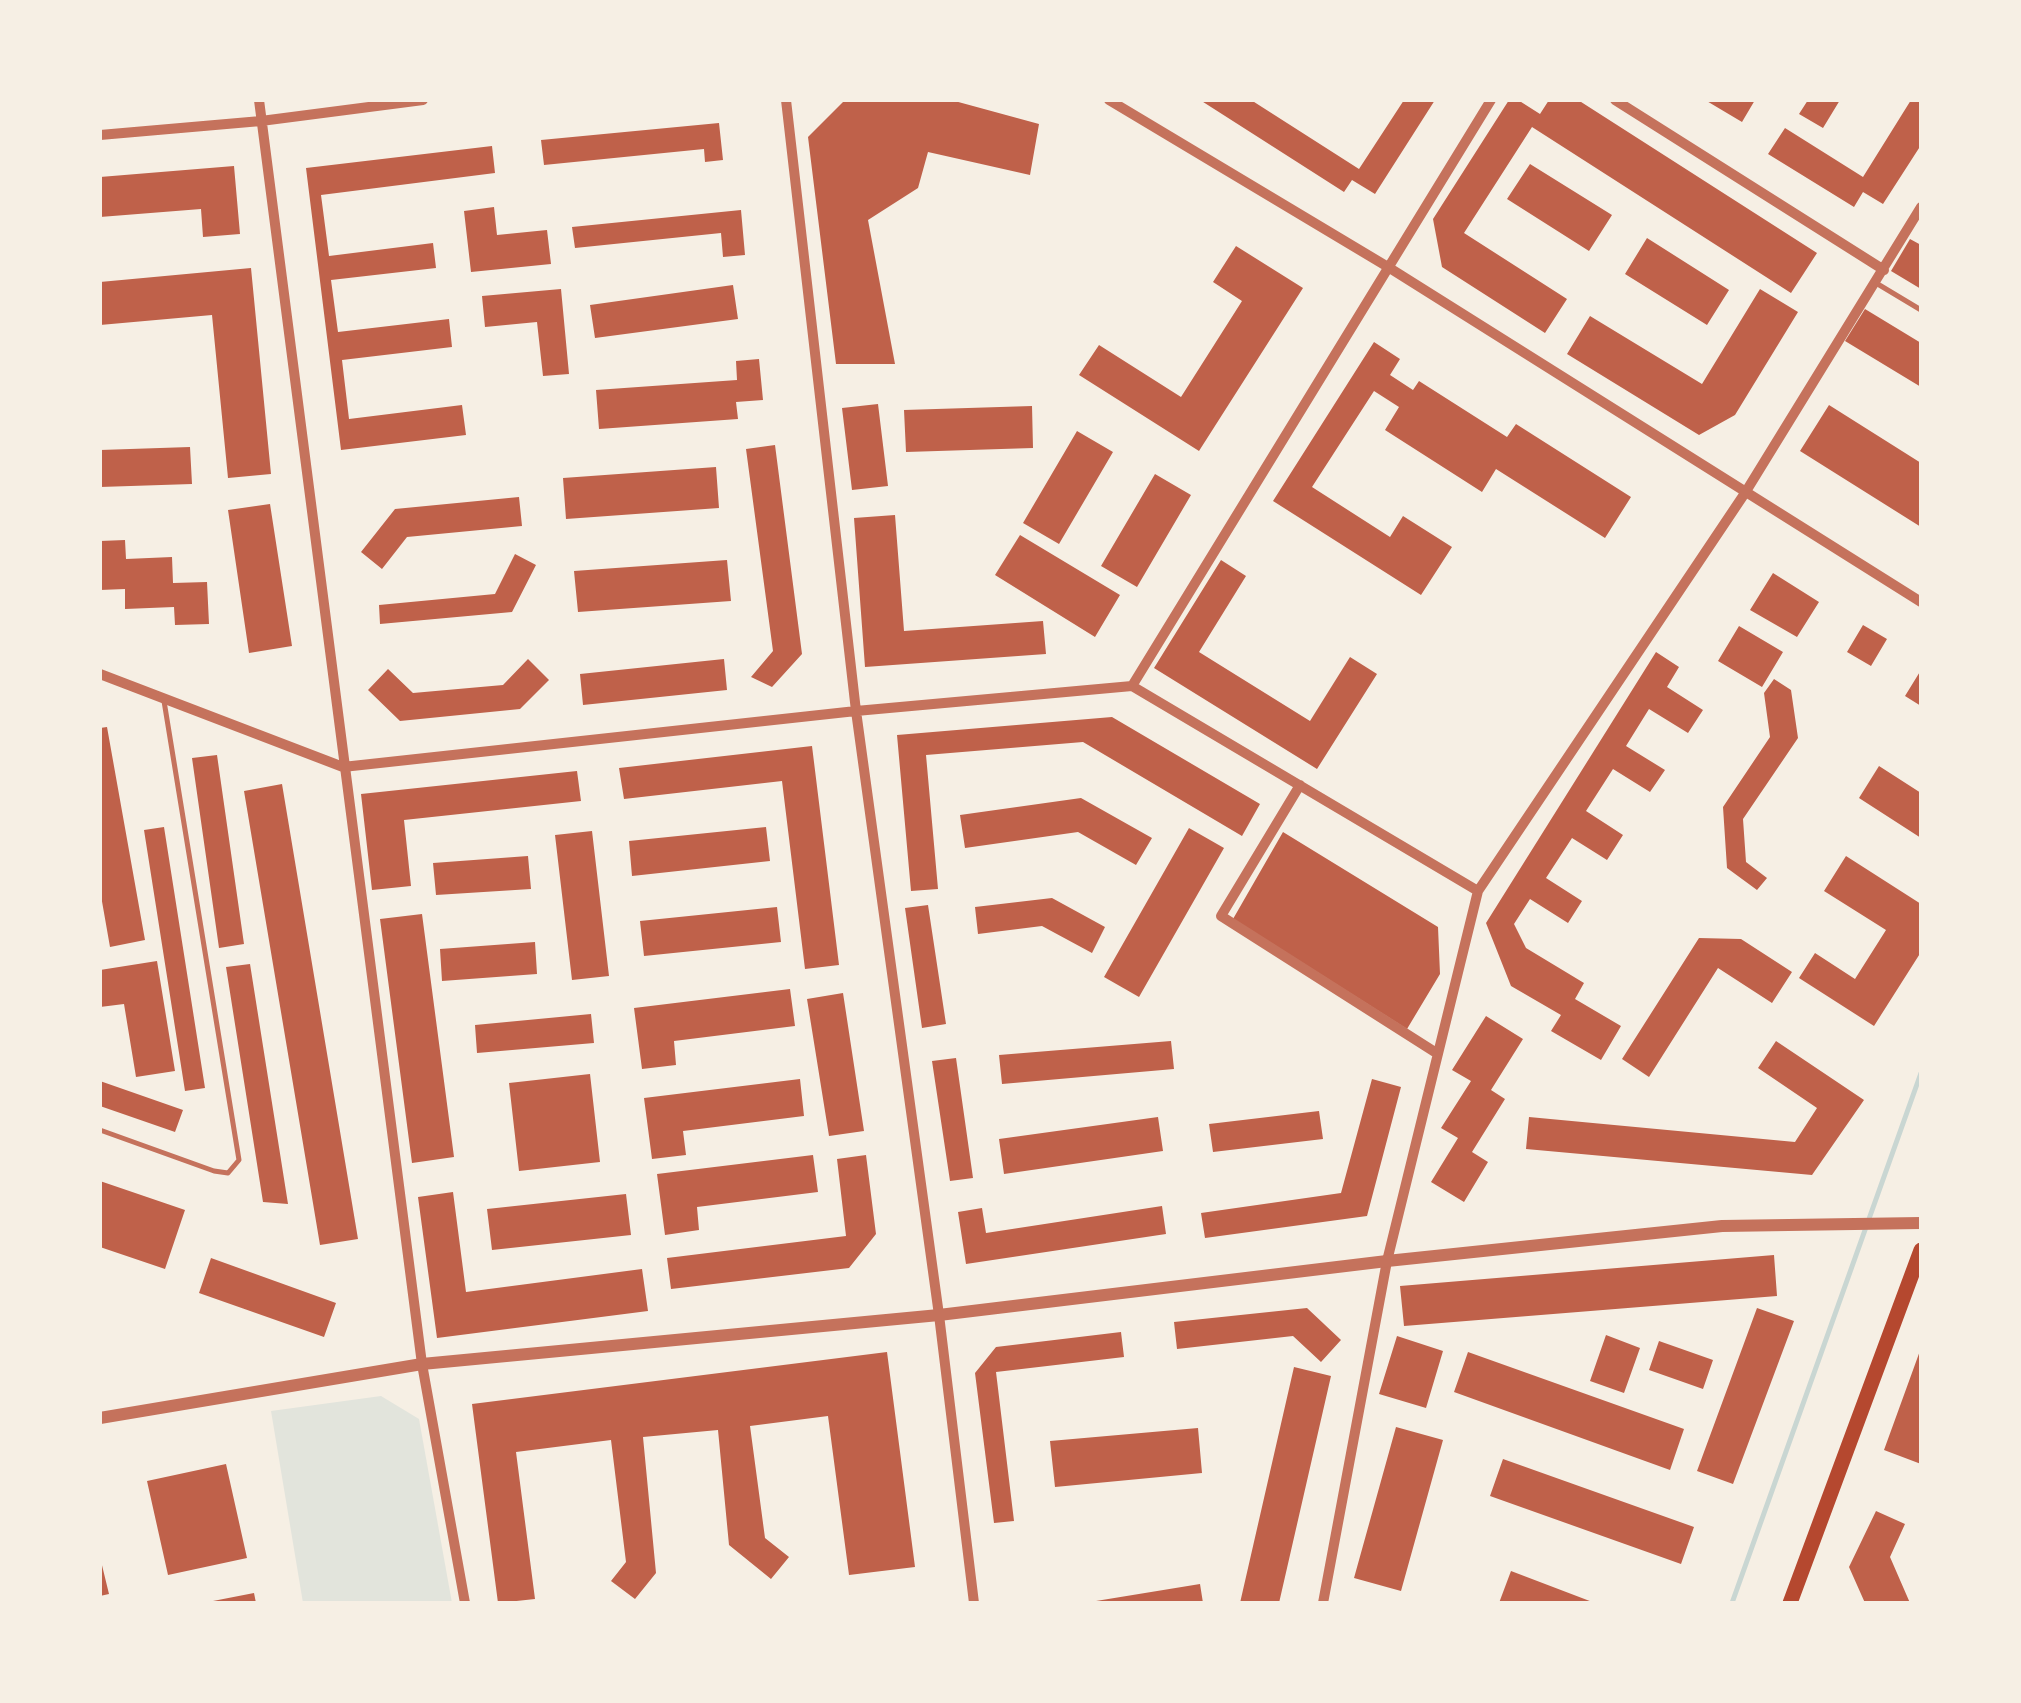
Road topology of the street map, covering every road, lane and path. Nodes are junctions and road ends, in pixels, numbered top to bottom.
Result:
1 (259, 100) edge
2 (423, 100) edge
3 (786, 100) edge
4 (1109, 100) edge
5 (1491, 100) edge
6 (1615, 100) edge
7 (261, 122) junction
8 (100, 135) edge
9 (1921, 207) edge
10 (1388, 267) junction
11 (1884, 270) junction
12 (1876, 282) junction
13 (1921, 310) edge
14 (1745, 493) junction
15 (1921, 602) edge
16 (100, 674) edge
17 (1132, 686) junction
18 (163, 698) junction
19 (856, 711) junction
20 (343, 767) junction
21 (1300, 785) junction
22 (1478, 891) junction
23 (1438, 1054) junction
24 (100, 1130) edge
25 (1921, 1223) edge
26 (1921, 1250) edge
27 (1387, 1261) junction
28 (939, 1315) junction
29 (422, 1364) junction
30 (100, 1418) edge
31 (465, 1603) edge
32 (974, 1603) edge
33 (1324, 1603) edge
34 (1790, 1603) edge

1 - 7 street
2 - 7 street
3 - 19 street
4 - 10 street
5 - 10 street
6 - 11 street
7 - 8 street
7 - 20 street
9 - 11 street
10 - 14 street
10 - 17 street
11 - 12 street
12 - 13 lane
12 - 14 street
14 - 15 street
14 - 22 street
16 - 18 street
17 - 19 street
17 - 21 street
18 - 20 street
18 - 24 lane
19 - 20 street
19 - 28 street
20 - 29 street
21 - 22 street
21 - 23 street
22 - 23 street
23 - 27 street
25 - 27 street
26 - 34 main road
27 - 28 street
27 - 33 street
28 - 29 street
28 - 32 street
29 - 30 street
29 - 31 street

